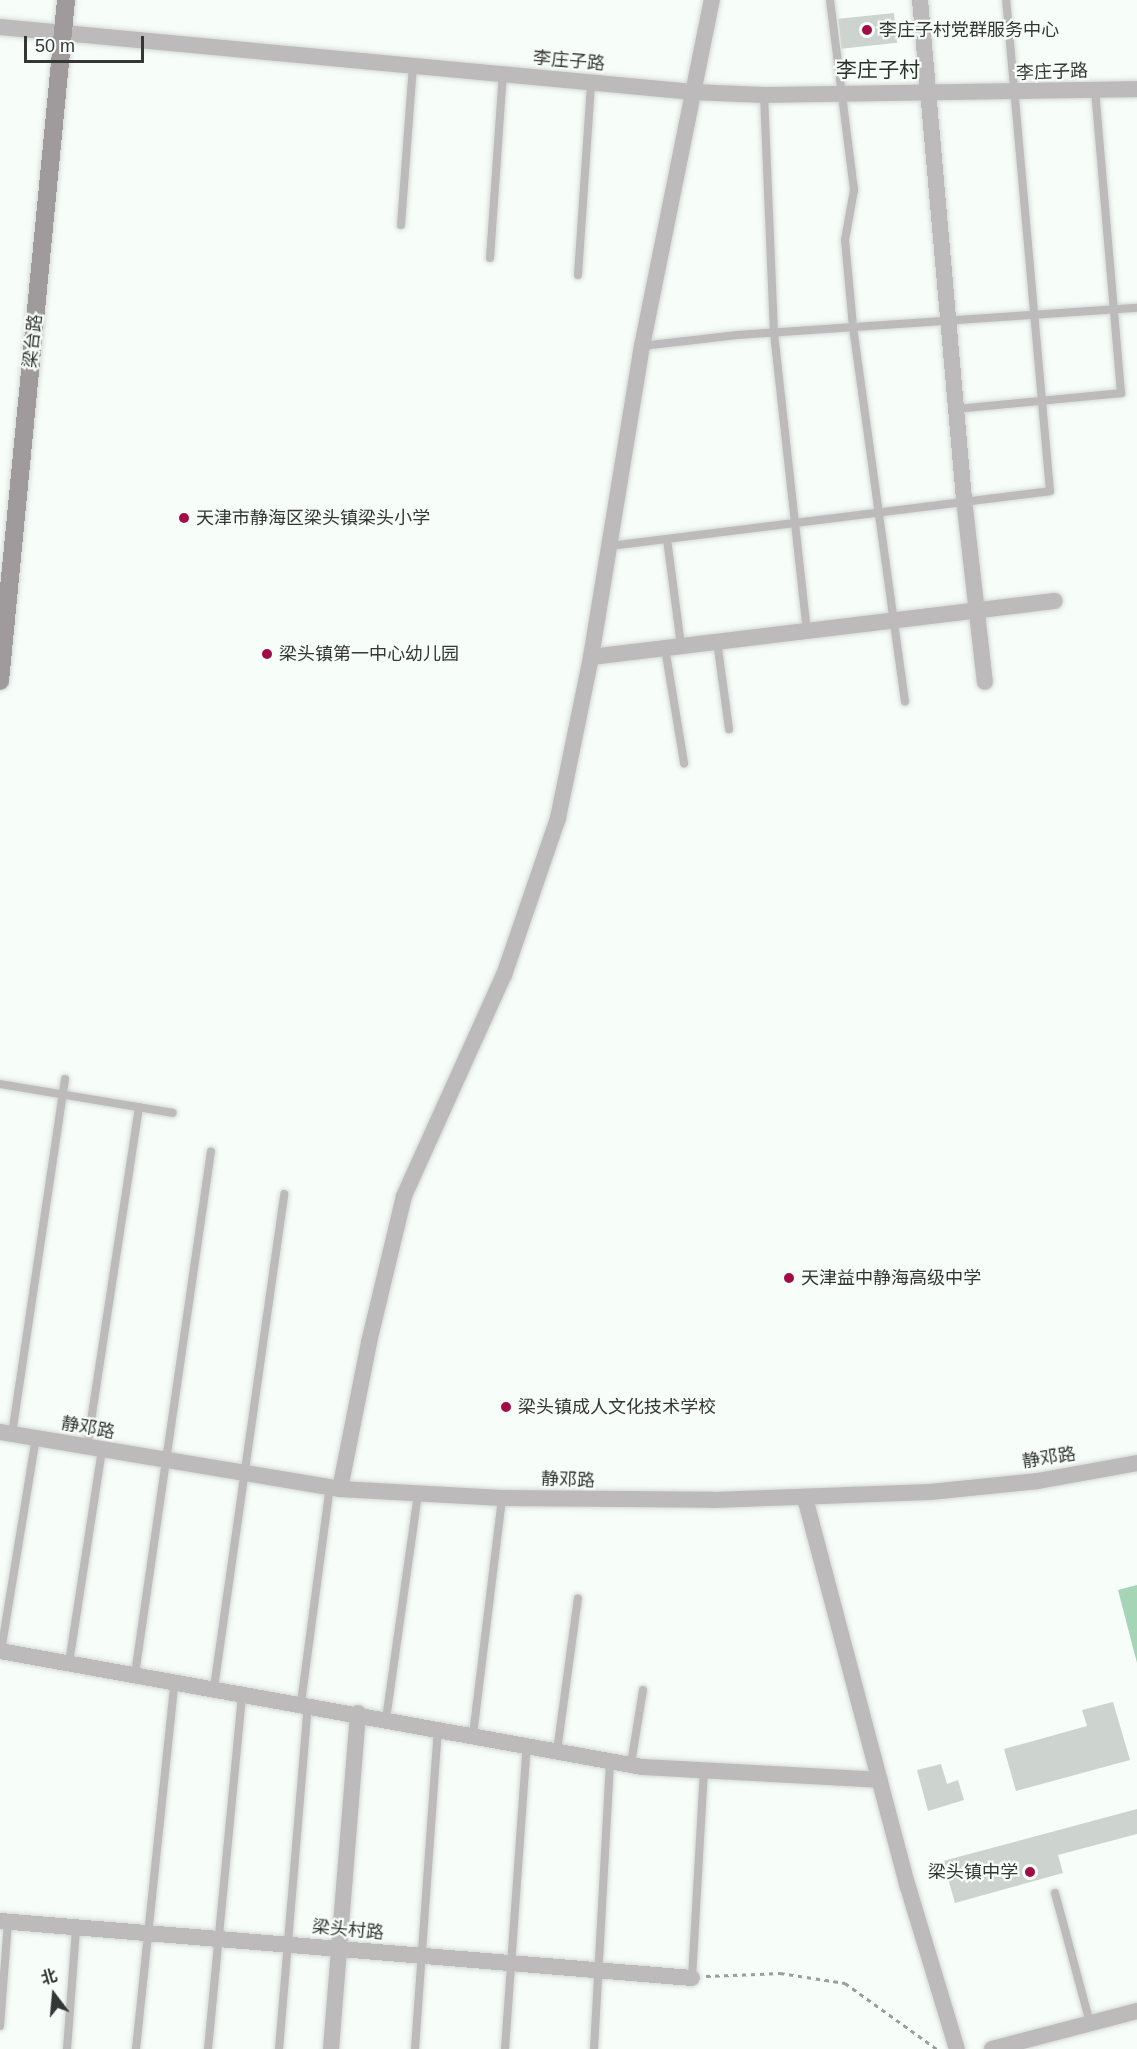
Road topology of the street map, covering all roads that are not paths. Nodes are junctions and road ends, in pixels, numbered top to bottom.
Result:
1 (54, 0) edge
2 (66, 0) edge
3 (712, 0) edge
4 (830, 0) edge
5 (920, 0) edge
6 (1006, 0) edge
7 (0, 27) edge
8 (57, 33) junction
9 (413, 65) junction
10 (503, 74) junction
11 (591, 82) junction
12 (1137, 89) edge
13 (1095, 90) junction
14 (693, 92) junction
15 (1014, 93) junction
16 (841, 94) junction
17 (926, 94) junction
18 (764, 95) junction
19 (401, 225) dead end
20 (490, 258) dead end
21 (578, 275) dead end
22 (1137, 308) edge
23 (1114, 310) junction
24 (1033, 315) junction
25 (948, 320) junction
26 (853, 327) junction
27 (774, 333) junction
28 (642, 346) junction
29 (1040, 400) junction
30 (956, 409) junction
31 (964, 499) junction
32 (878, 511) junction
33 (795, 522) junction
34 (667, 539) junction
35 (610, 546) junction
36 (0, 580) edge
37 (1055, 601) dead end
38 (976, 610) junction
39 (892, 619) junction
40 (807, 630) junction
41 (717, 641) junction
42 (673, 647) junction
43 (591, 657) junction
44 (0, 681) edge
45 (985, 682) dead end
46 (905, 701) dead end
47 (729, 729) dead end
48 (684, 763) dead end
49 (65, 1079) dead end
50 (0, 1084) edge
51 (63, 1093) junction
52 (139, 1107) junction
53 (173, 1113) dead end
54 (211, 1151) dead end
55 (284, 1194) dead end
56 (6, 1433) edge
57 (36, 1438) junction
58 (94, 1449) junction
59 (166, 1461) junction
60 (1137, 1463) edge
61 (244, 1473) junction
62 (335, 1488) junction
63 (418, 1494) junction
64 (502, 1498) junction
65 (805, 1498) junction
66 (578, 1598) dead end
67 (1, 1651) edge
68 (69, 1663) junction
69 (135, 1674) junction
70 (175, 1681) junction
71 (214, 1688) junction
72 (643, 1690) dead end
73 (243, 1693) junction
74 (304, 1703) junction
75 (358, 1713) junction
76 (386, 1719) junction
77 (438, 1728) junction
78 (473, 1735) junction
79 (527, 1745) junction
80 (557, 1750) junction
81 (610, 1761) junction
82 (631, 1764) junction
83 (704, 1770) junction
84 (880, 1780) junction
85 (1055, 1893) dead end
86 (4, 1921) edge
87 (76, 1928) junction
88 (146, 1934) junction
89 (216, 1939) junction
90 (286, 1945) junction
91 (339, 1949) junction
92 (422, 1956) junction
93 (512, 1963) junction
94 (599, 1970) junction
95 (692, 1978) joint
96 (1137, 2011) edge
97 (1090, 2023) junction
98 (0, 2026) edge
99 (67, 2049) edge
100 (136, 2049) edge
101 (208, 2049) edge
102 (279, 2049) edge
103 (331, 2049) edge
104 (415, 2049) edge
105 (505, 2049) edge
106 (594, 2049) edge
107 (957, 2049) edge
108 (992, 2049) edge

1 - 8 main road, 梁台路
2 - 8 main road, 梁台路
3 - 14 street
4 - 16 lane
5 - 17 street
6 - 15 lane
7 - 8 street, 李庄子路
8 - 9 street, 李庄子路
8 - 36 main road, 梁台路
8 - 44 main road, 梁台路
9 - 10 street, 李庄子路
9 - 19 lane
10 - 11 street, 李庄子路
10 - 20 lane
11 - 14 street, 李庄子路
11 - 21 lane
12 - 13 street, 李庄子路
13 - 15 street, 李庄子路
13 - 23 lane
14 - 18 street, 李庄子路
14 - 28 street
15 - 17 street, 李庄子路
15 - 24 lane
16 - 17 street, 李庄子路
16 - 18 street, 李庄子路
16 - 26 lane
17 - 25 street
18 - 27 lane
22 - 23 lane
23 - 24 lane
23 - 29 lane
24 - 25 lane
24 - 29 lane
25 - 26 lane
25 - 30 street
26 - 27 lane
26 - 32 lane
27 - 28 lane
27 - 33 lane
28 - 35 street
29 - 30 lane
29 - 31 lane
30 - 31 street
31 - 32 lane
31 - 38 street
32 - 33 lane
32 - 39 lane
33 - 34 lane
33 - 40 lane
34 - 35 lane
34 - 42 lane
35 - 43 street
37 - 38 street
38 - 39 street
38 - 45 street
39 - 40 street
39 - 46 lane
40 - 41 street
41 - 42 street
41 - 47 lane
42 - 43 street
42 - 48 lane
43 - 62 street
49 - 51 lane
50 - 51 lane
51 - 52 lane
51 - 56 lane
52 - 53 lane
52 - 58 lane
54 - 59 lane
55 - 61 lane
56 - 57 street, 静邓路
57 - 58 street, 静邓路
57 - 67 lane
58 - 59 street, 静邓路
58 - 68 lane
59 - 61 street, 静邓路
59 - 69 lane
60 - 65 street, 静邓路
61 - 62 street, 静邓路
61 - 71 lane
62 - 63 street, 静邓路
62 - 74 lane
63 - 64 street, 静邓路
63 - 76 lane
64 - 65 street, 静邓路
64 - 78 lane
65 - 84 street
66 - 80 lane
67 - 68 street
68 - 69 street
69 - 70 street
70 - 71 street
70 - 88 lane
71 - 73 street
72 - 82 lane
73 - 74 street
73 - 89 lane
74 - 75 street
74 - 90 lane
75 - 76 street
75 - 91 street
76 - 77 street
77 - 78 street
77 - 92 lane
78 - 79 street
79 - 80 street
79 - 93 lane
80 - 81 street
81 - 82 street
81 - 94 lane
82 - 83 street
83 - 84 street
83 - 95 lane
84 - 107 street
85 - 97 lane
86 - 87 street, 梁头村路
86 - 98 lane
87 - 88 street, 梁头村路
87 - 99 lane
88 - 89 street, 梁头村路
88 - 100 lane
89 - 90 street, 梁头村路
89 - 101 lane
90 - 91 street, 梁头村路
90 - 102 lane
91 - 92 street, 梁头村路
91 - 103 street
92 - 93 street, 梁头村路
92 - 104 lane
93 - 94 street, 梁头村路
93 - 105 lane
94 - 95 street, 梁头村路
94 - 106 lane
96 - 97 street
97 - 108 street

